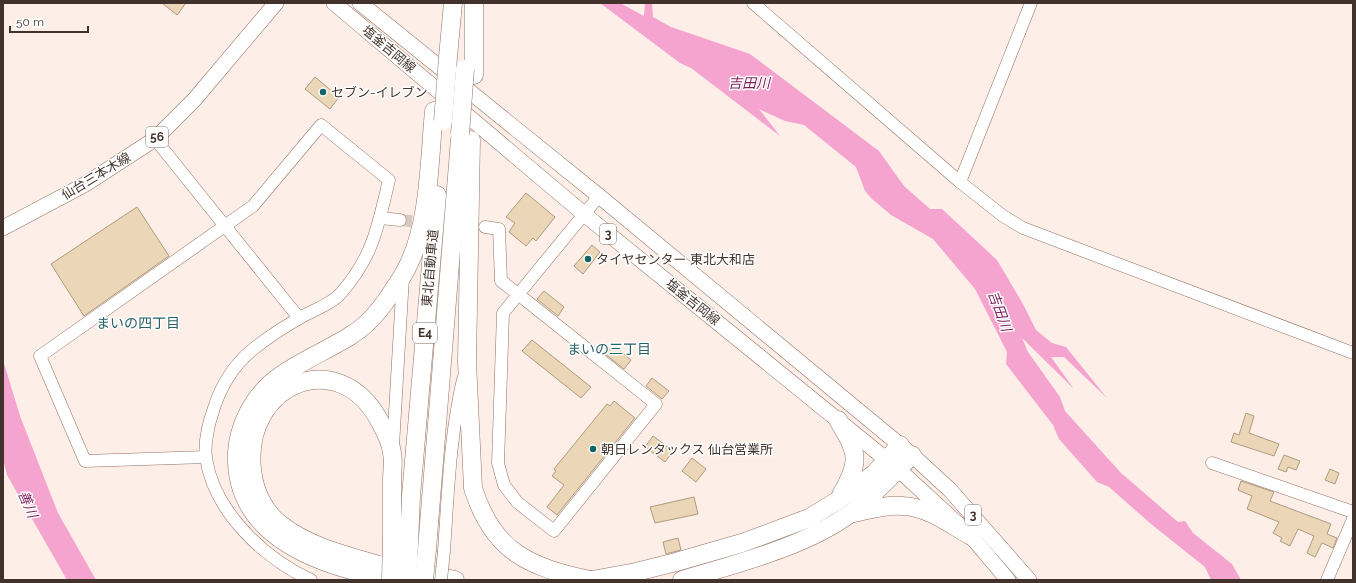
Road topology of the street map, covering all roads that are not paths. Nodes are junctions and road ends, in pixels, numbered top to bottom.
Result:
1 (276, 3) edge
2 (334, 3) edge
3 (360, 3) edge
4 (443, 3) edge
5 (453, 3) edge
6 (471, 3) edge
7 (474, 3) edge
8 (753, 3) edge
9 (1032, 3) edge
10 (443, 53) junction
11 (469, 72) junction
12 (438, 116) junction
13 (466, 137) junction
14 (155, 139) junction
15 (960, 182) junction
16 (599, 196) junction
17 (584, 214) junction
18 (380, 218) junction
19 (400, 220) tunnel mouth
20 (225, 227) junction
21 (485, 227) dead end
22 (3, 228) edge
23 (403, 274) junction
24 (518, 294) junction
25 (299, 318) junction
26 (1353, 353) edge
27 (467, 362) junction
28 (838, 420) junction
29 (906, 450) junction
30 (392, 453) junction
31 (206, 457) junction
32 (1212, 463) dead end
33 (892, 464) junction
34 (843, 508) junction
35 (1353, 512) edge
36 (1353, 519) edge
37 (971, 536) junction
38 (436, 550) junction
39 (292, 576) edge
40 (311, 580) edge
41 (392, 580) edge
42 (406, 580) edge
43 (424, 580) edge
44 (441, 580) edge
45 (455, 580) edge
46 (591, 580) edge
47 (682, 580) edge
48 (1008, 580) edge
49 (1029, 580) edge
50 (1327, 580) edge

1 - 14 main road, 仙台三本木線 / 56
2 - 17 main road, 塩釜吉岡線 / 3
3 - 16 main road, 塩釜吉岡線 / 3
4 - 10 highway
5 - 10 highway, 東北自動車道 / E4
6 - 11 highway, 東北自動車道 / E4
7 - 11 highway
8 - 15 street
9 - 15 street
10 - 12 highway, 東北自動車道 / E4, bridge
11 - 13 highway, 東北自動車道 / E4, bridge
12 - 23 highway
12 - 42 highway, 東北自動車道 / E4, bridge
13 - 27 highway
13 - 38 highway, 東北自動車道 / E4
14 - 20 street
14 - 22 main road, 仙台三本木線 / 56
15 - 26 street
16 - 17 street
16 - 29 main road, 塩釜吉岡線 / 3
17 - 24 street
17 - 28 main road, 塩釜吉岡線 / 3
18 - 19 street
18 - 20 street
18 - 25 street
20 - 25 street
20 - 31 street
21 - 24 street
23 - 30 street
23 - 41 highway
24 - 24 street
25 - 31 street
27 - 38 street
27 - 46 highway
28 - 33 main road, 塩釜吉岡線 / 3
28 - 34 highway
29 - 33 highway
29 - 49 main road, 塩釜吉岡線 / 3
30 - 41 highway, bridge
30 - 45 highway
31 - 39 street
32 - 35 street
33 - 34 highway
33 - 37 main road, 塩釜吉岡線 / 3
34 - 37 highway
34 - 46 highway
34 - 47 highway
36 - 50 street
37 - 48 main road, 塩釜吉岡線 / 3
38 - 43 highway, 東北自動車道 / E4, bridge
38 - 44 street, bridge
39 - 40 street

